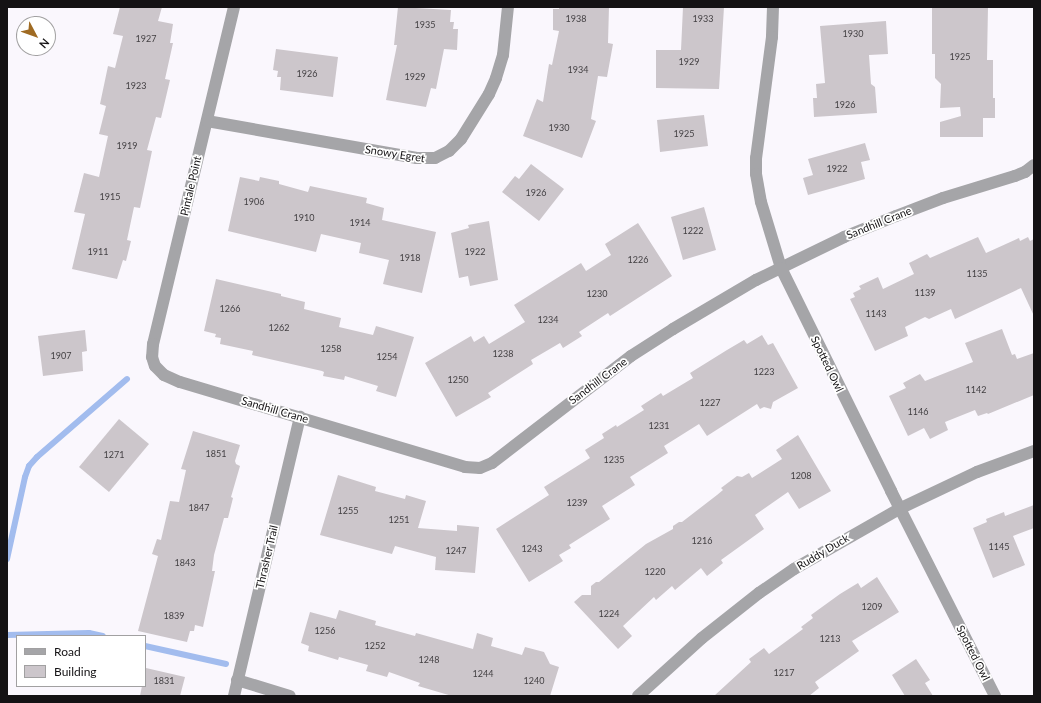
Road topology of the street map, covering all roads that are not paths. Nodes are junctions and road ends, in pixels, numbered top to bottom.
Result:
1 (234, 7) edge
2 (508, 7) edge
3 (773, 7) edge
4 (207, 120) junction
5 (1034, 165) edge
6 (781, 268) junction
7 (155, 366) joint
8 (300, 417) junction
9 (1034, 450) edge
10 (899, 509) junction
11 (237, 680) junction
12 (234, 696) edge
13 (290, 696) edge
14 (638, 696) edge
15 (995, 696) edge

1 - 4 street, Pintale Point
2 - 4 street, Snowy Egret
3 - 6 street, Spotted Owl
4 - 7 street, Pintale Point
5 - 6 street, Sandhill Crane
6 - 8 street, Sandhill Crane
6 - 10 street, Spotted Owl
7 - 8 street, Sandhill Crane
8 - 11 street, Thrasher Trail
9 - 10 street, Ruddy Duck
10 - 14 street, Ruddy Duck
10 - 15 street, Spotted Owl
11 - 12 street, Thrasher Trail
11 - 13 street

